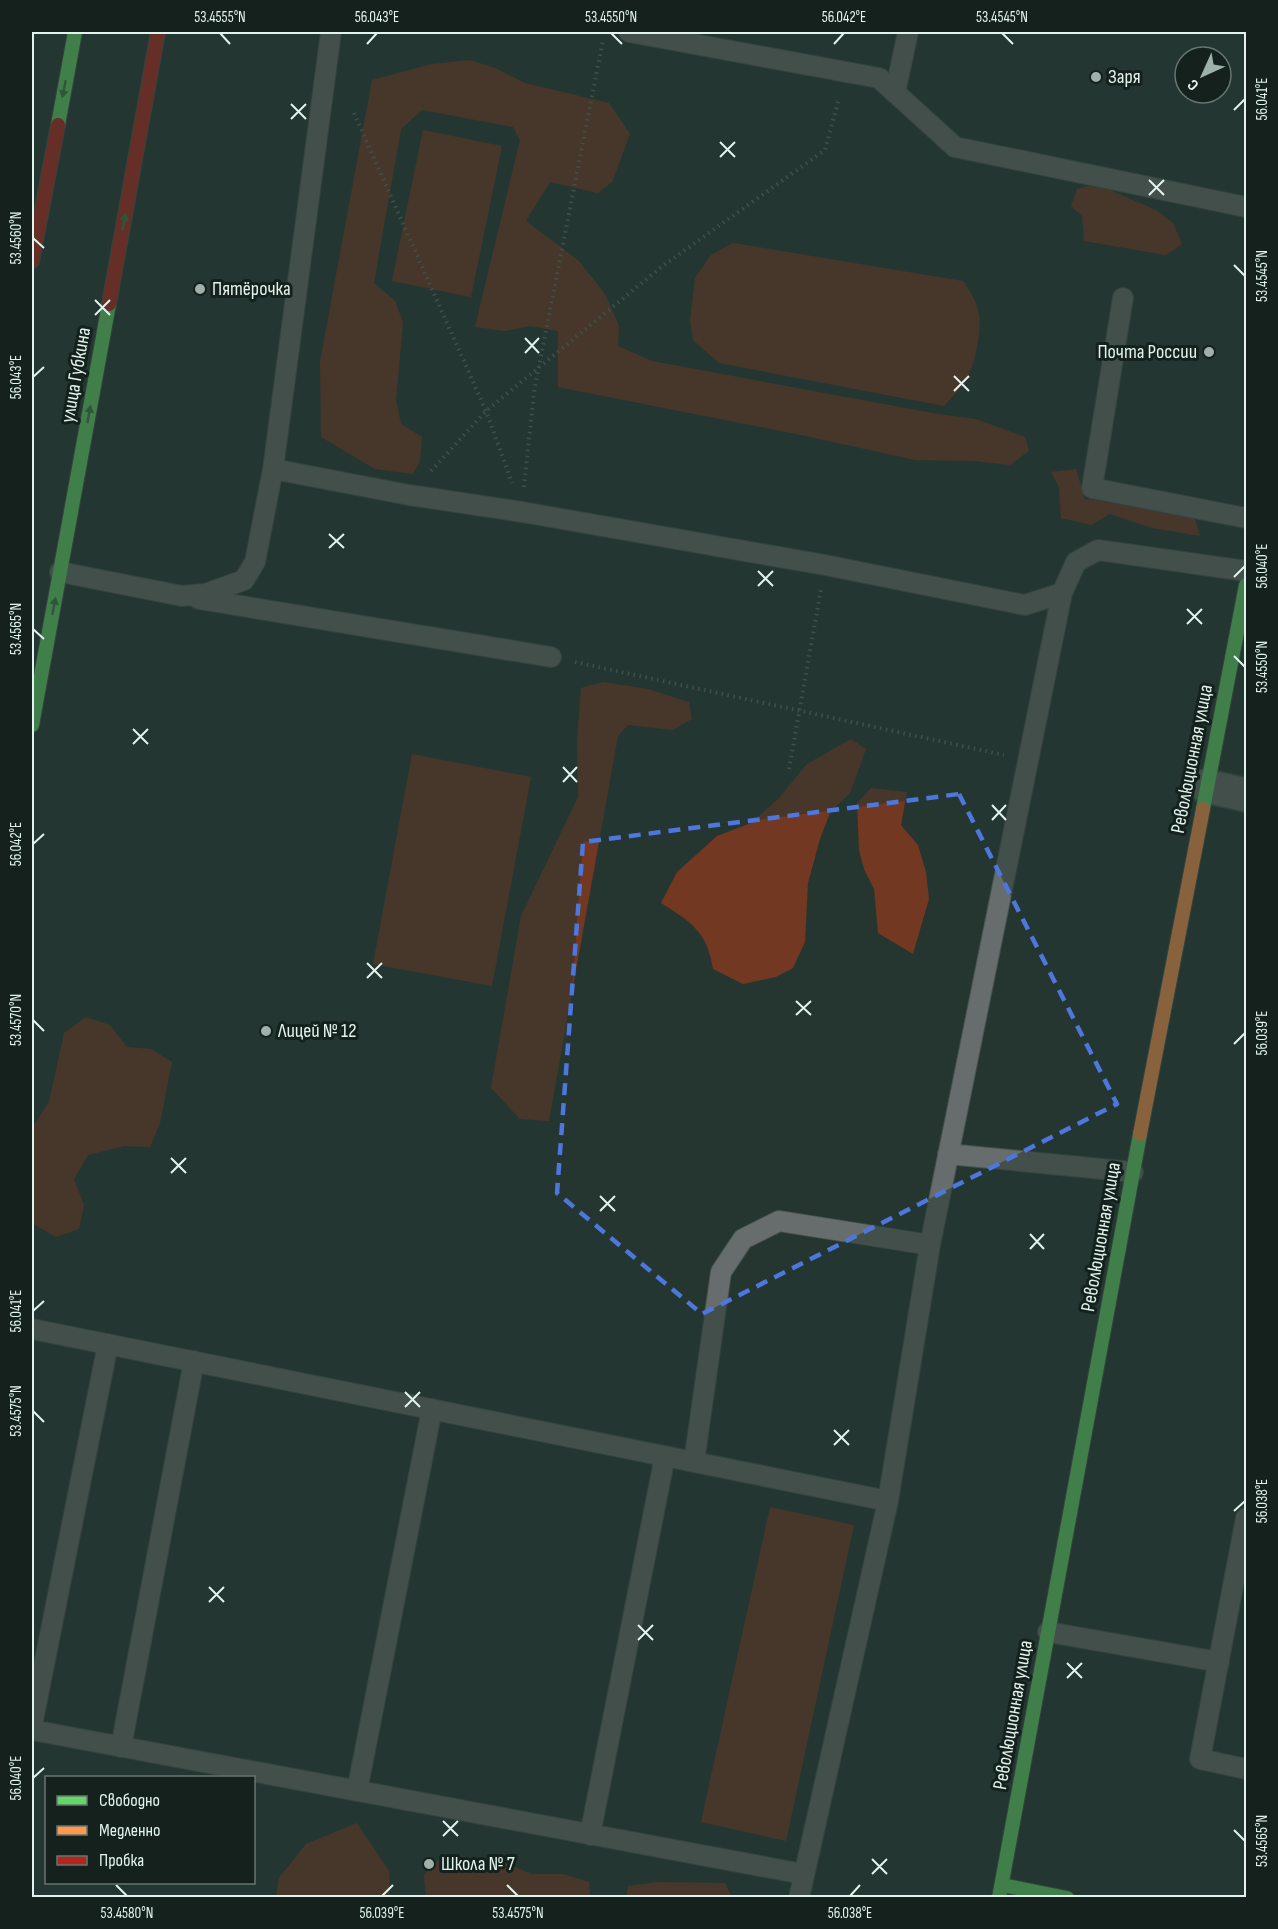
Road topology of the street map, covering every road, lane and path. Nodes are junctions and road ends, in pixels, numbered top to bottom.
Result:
1 (75, 32) edge
2 (158, 32) edge
3 (331, 32) edge
4 (605, 32) edge
5 (629, 32) edge
6 (908, 32) edge
7 (847, 72) junction
8 (895, 93) junction
9 (354, 113) dead end
10 (1246, 207) edge
11 (32, 261) edge
12 (1123, 298) dead end
13 (539, 367) junction
14 (486, 411) junction
15 (273, 469) junction
16 (410, 495) junction
17 (522, 512) junction
18 (1246, 518) edge
19 (825, 565) junction
20 (1246, 571) edge
21 (60, 572) junction
22 (1246, 585) edge
23 (1062, 593) junction
24 (182, 596) junction
25 (551, 657) joint
26 (799, 711) junction
27 (32, 725) edge
28 (1028, 760) junction
29 (789, 769) dead end
30 (1206, 786) junction
31 (1246, 795) edge
32 (948, 1154) junction
33 (1133, 1172) junction
34 (930, 1245) junction
35 (32, 1329) edge
36 (108, 1344) junction
37 (194, 1361) junction
38 (432, 1409) junction
39 (665, 1456) junction
40 (694, 1462) junction
41 (888, 1501) junction
42 (1246, 1518) edge
43 (1048, 1632) junction
44 (1219, 1662) junction
45 (32, 1725) edge
46 (32, 1730) edge
47 (122, 1747) junction
48 (1246, 1769) edge
49 (357, 1791) junction
50 (590, 1834) junction
51 (803, 1874) junction
52 (1001, 1891) edge
53 (799, 1898) edge
54 (1067, 1898) edge

1 -> 11 street
21 -> 2 street, улица Губкина
3 - 15 lane
4 - 13 path
5 - 7 lane
6 - 8 lane
7 - 8 lane
7 - 13 path
8 - 10 lane
9 - 14 path
12 - 18 lane
13 - 14 path
13 - 17 path
14 - 16 path
14 - 17 path
15 - 16 lane
15 - 24 lane
16 - 17 lane
17 - 19 lane
19 - 23 lane
19 - 26 path
20 - 23 lane
21 - 24 lane
27 -> 21 street, улица Губкина
22 - 30 street, Революционная улица
23 - 28 lane
24 - 25 lane
25 - 26 path
26 - 28 path
26 - 29 path
28 - 32 lane
30 - 31 street
30 - 33 street, Революционная улица
32 - 33 lane
32 - 34 lane
33 - 43 street, Революционная улица
34 - 40 lane
34 - 41 lane
35 - 36 lane
36 - 37 lane
36 - 45 lane
37 - 38 lane
37 - 47 lane
38 - 39 lane
38 - 49 lane
39 - 40 lane
39 - 50 lane
40 - 41 lane
41 - 51 lane
42 - 44 lane
43 - 44 lane
43 - 52 street, Революционная улица
44 - 48 lane
46 - 47 lane
47 - 49 lane
49 - 50 lane
50 - 51 lane
51 - 53 lane
52 - 54 street

